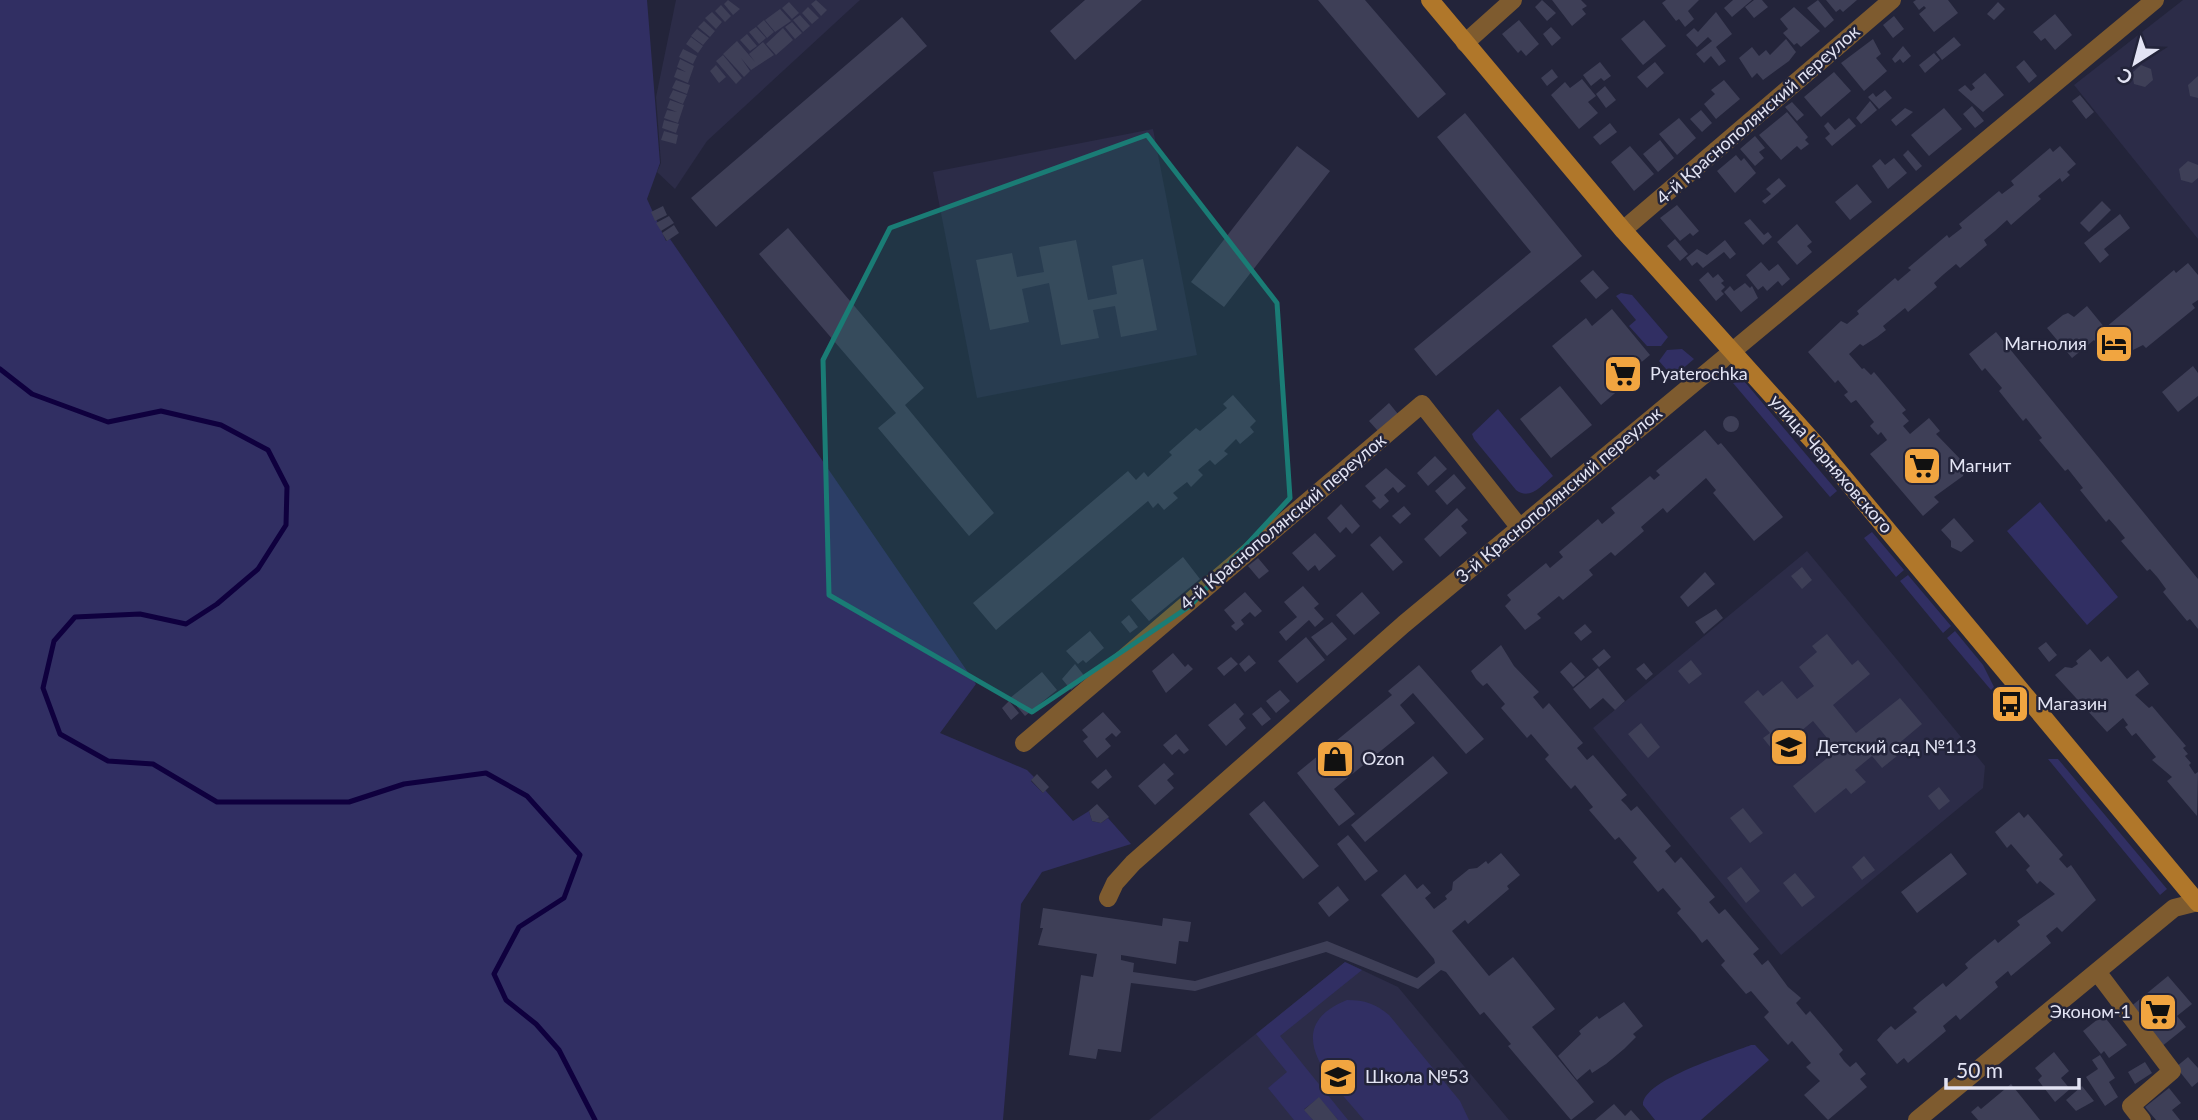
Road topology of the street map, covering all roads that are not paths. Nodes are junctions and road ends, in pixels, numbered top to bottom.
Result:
1 (1430, 0) edge
2 (1513, 0) edge
3 (1892, 0) edge
4 (2155, 0) edge
5 (1465, 43) junction
6 (1623, 230) junction
7 (1733, 351) junction
8 (1520, 528) junction
9 (1024, 743) dead end
10 (1108, 898) dead end
11 (2198, 902) edge
12 (2098, 973) junction
13 (1917, 1120) edge
14 (2142, 1120) edge

1 - 5 main road, улица Черняховского
2 - 5 street
3 - 6 street, 4-й Краснополянский переулок
4 - 7 street, 3-й Краснополянский переулок
5 - 6 main road, улица Черняховского
6 - 7 main road, улица Черняховского
7 - 8 street, 3-й Краснополянский переулок
7 - 11 main road, улица Черняховского
8 - 9 street, 4-й Краснополянский переулок
8 - 10 street, 3-й Краснополянский переулок
11 - 12 street
12 - 13 street
12 - 14 street

